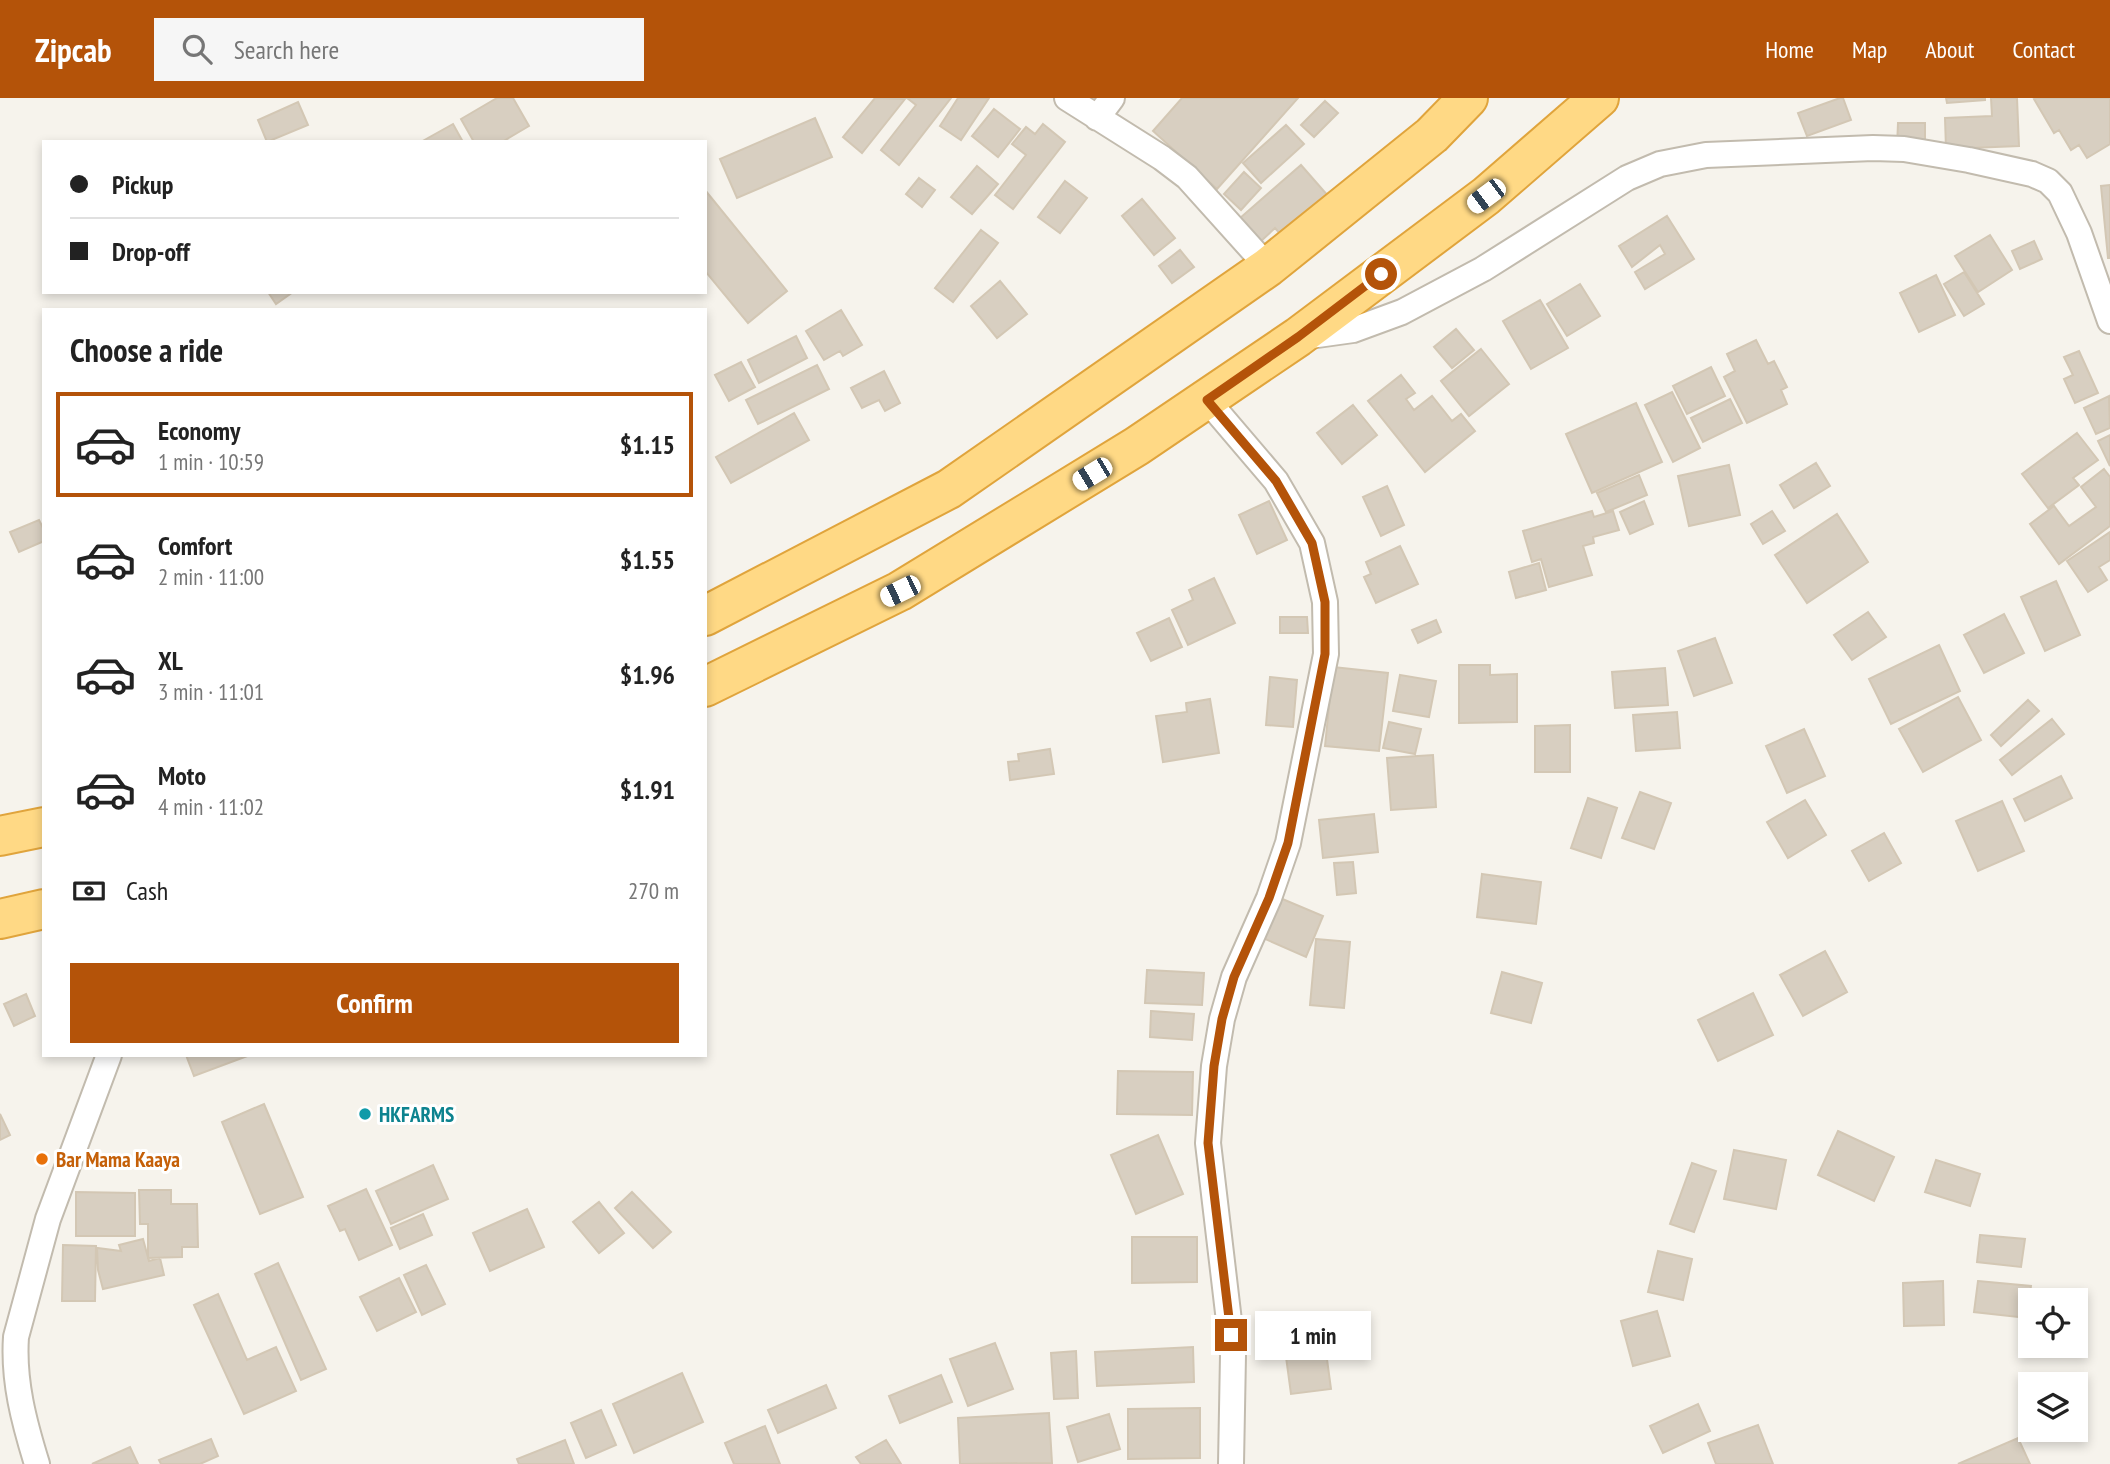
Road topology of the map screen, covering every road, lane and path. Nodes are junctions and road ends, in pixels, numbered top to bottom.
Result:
1 (1067, 98) edge
2 (1468, 98) edge
3 (1599, 98) edge
4 (1105, 108) edge
5 (1268, 267) junction
6 (2110, 321) edge
7 (1298, 337) junction
8 (1207, 400) junction
9 (707, 615) edge
10 (707, 686) edge
11 (42, 827) edge
12 (0, 836) edge
13 (42, 909) edge
14 (0, 919) edge
15 (108, 1057) edge
16 (10, 1324) edge
17 (37, 1464) edge
18 (1231, 1464) edge

1 - 4 street
2 - 5 highway
3 - 7 highway
4 - 5 street
5 - 9 highway
6 - 7 street
7 - 8 highway
8 - 10 highway
8 - 18 street
11 - 12 highway
13 - 14 highway
15 - 16 street
16 - 17 street

